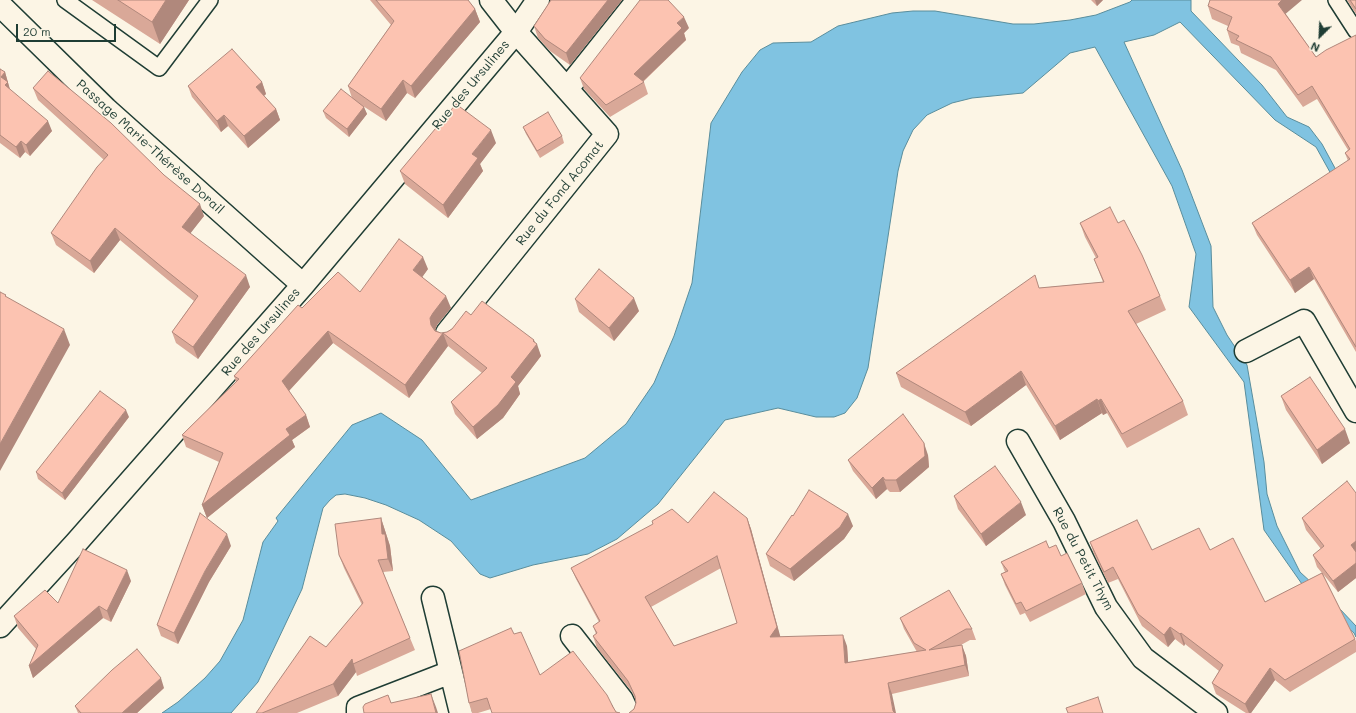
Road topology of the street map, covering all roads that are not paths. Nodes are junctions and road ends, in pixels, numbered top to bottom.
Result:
1 (65, 0) edge
2 (210, 0) edge
3 (491, 0) edge
4 (538, 0) edge
5 (638, 0) edge
6 (1336, 0) edge
7 (0, 5) edge
8 (1356, 31) edge
9 (516, 32) junction
10 (567, 89) junction
11 (302, 285) junction
12 (447, 333) edge
13 (1246, 351) dead end
14 (1356, 411) edge
15 (1018, 441) dead end
16 (433, 598) dead end
17 (0, 626) edge
18 (572, 636) dead end
19 (451, 672) junction
20 (358, 713) edge
21 (461, 713) edge
22 (628, 713) edge
23 (1216, 713) edge

1 - 2 lane
3 - 9 street, Rue du Fond Acomat
4 - 9 street, Rue des Ursulines
5 - 10 street
6 - 8 lane
7 - 11 street, Passage Marie-Thérèse Dorail
9 - 10 street, Rue du Fond Acomat
9 - 11 street, Rue des Ursulines
10 - 12 street, Rue du Fond Acomat
11 - 17 street, Rue des Ursulines
13 - 14 street
15 - 23 street, Rue du Petit Thym
16 - 19 street
18 - 22 street
19 - 20 street
19 - 21 street

